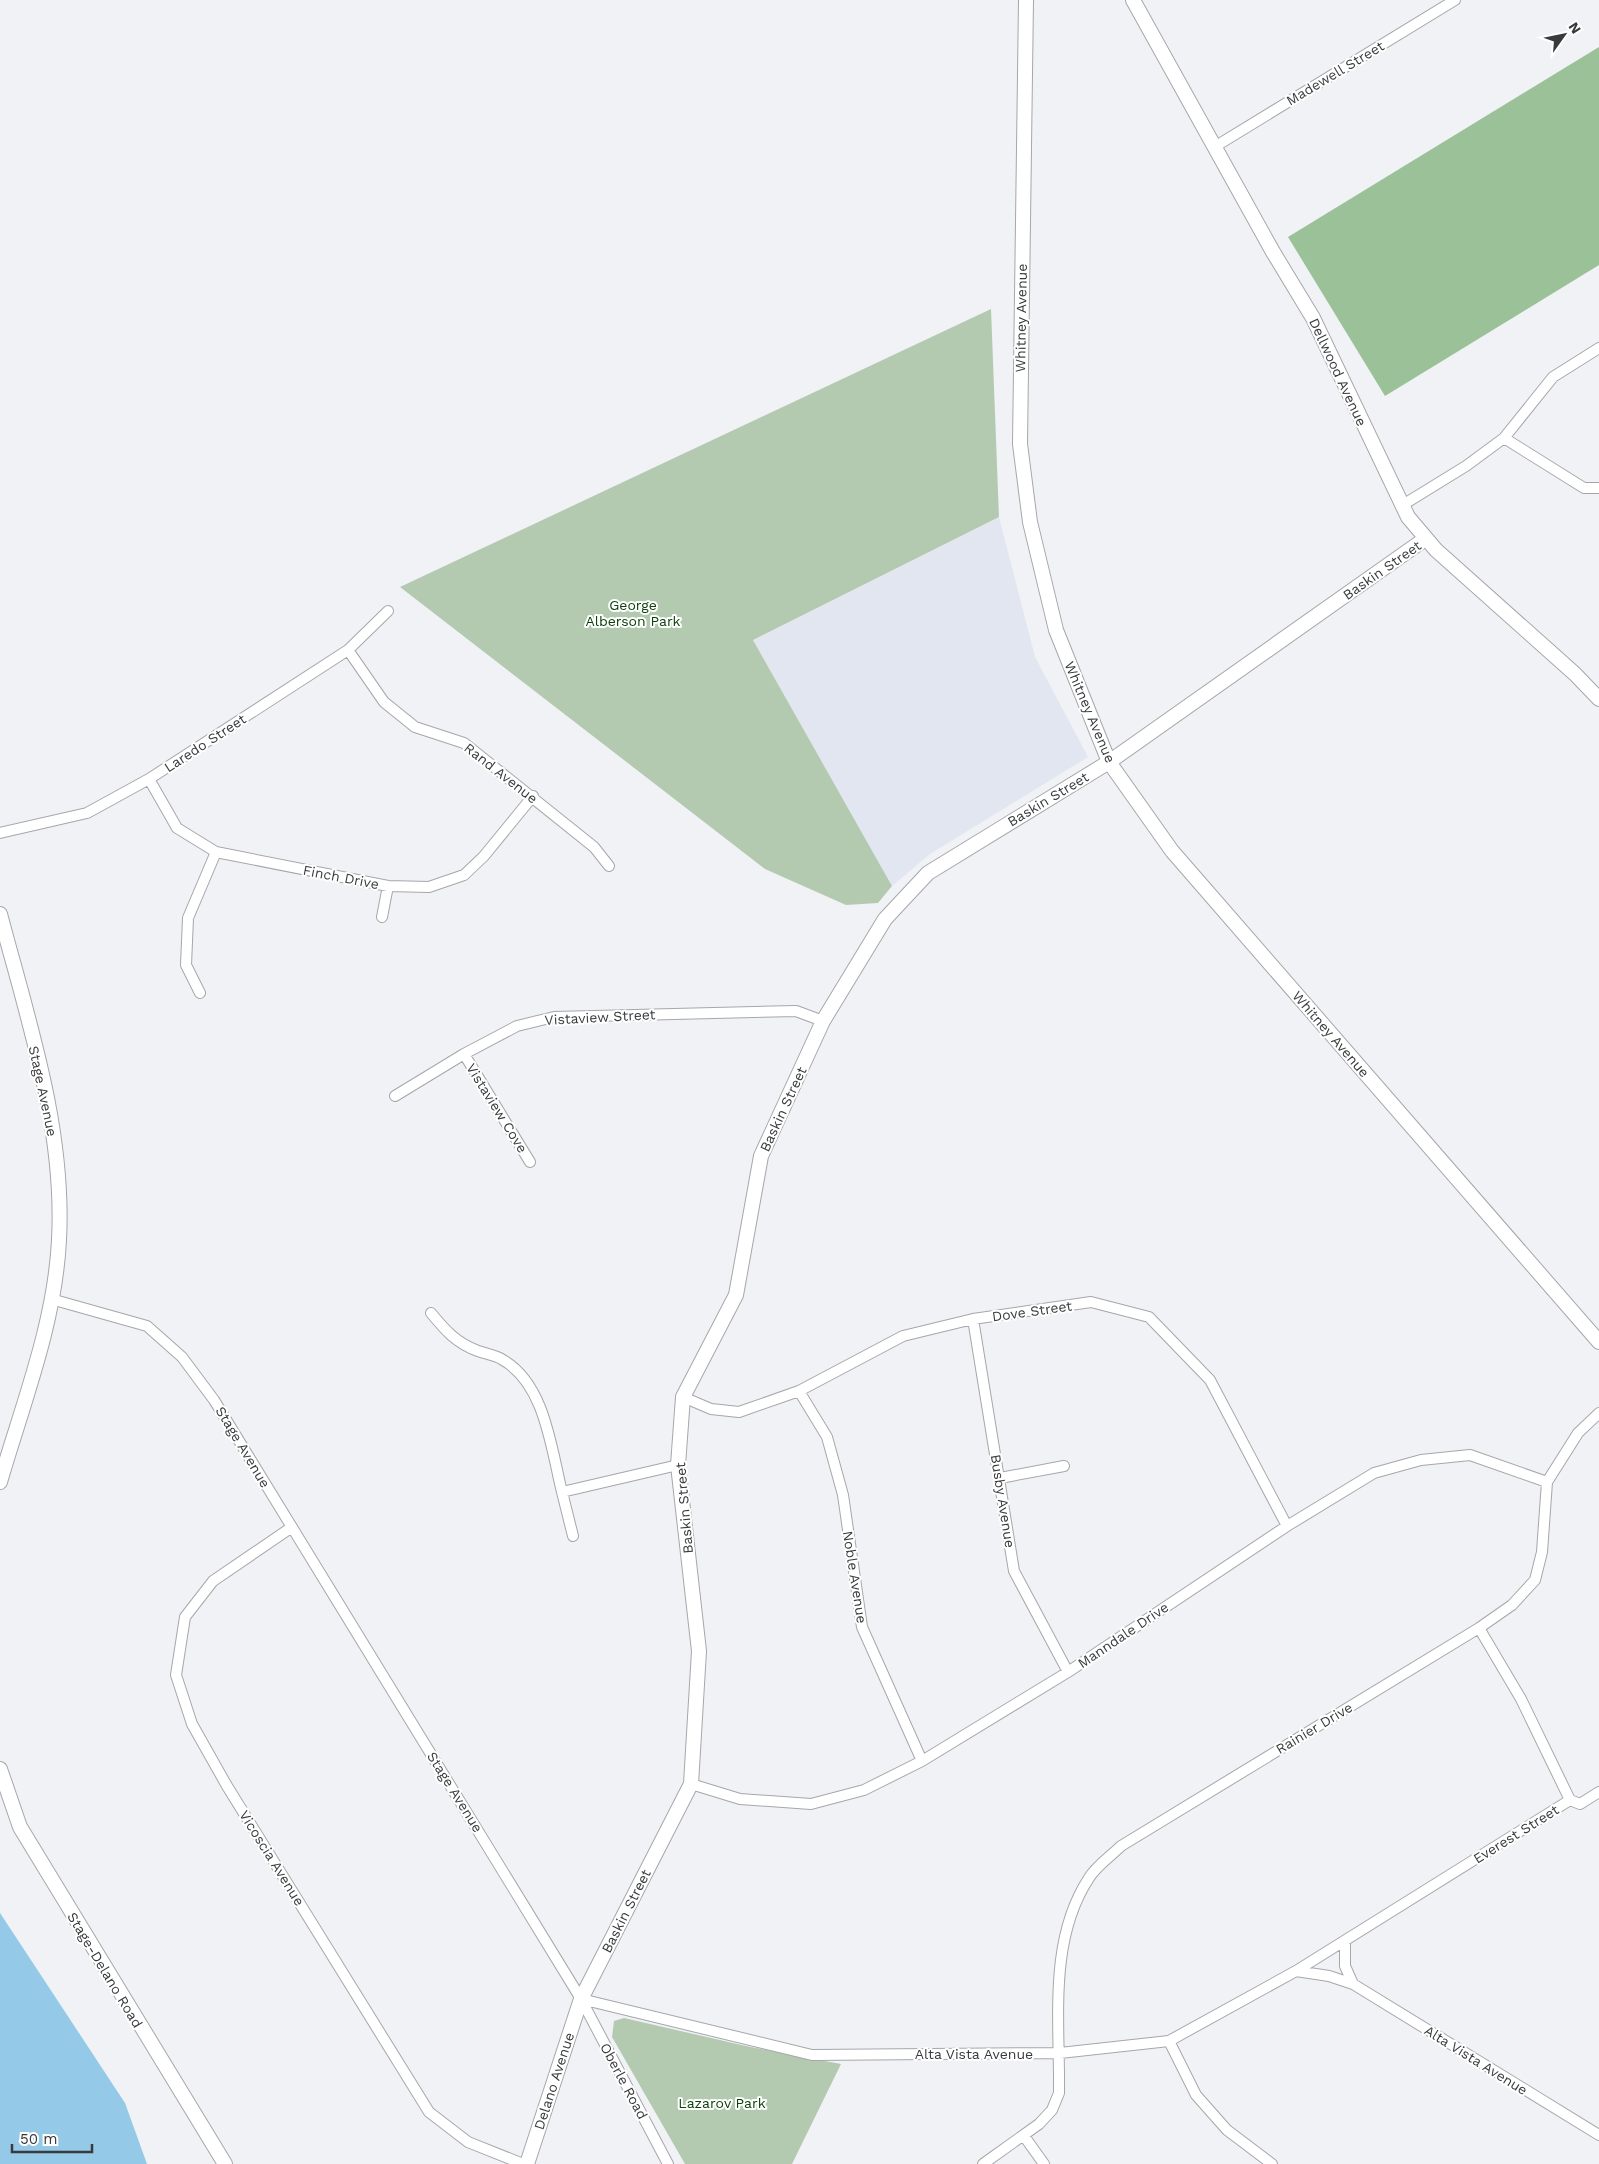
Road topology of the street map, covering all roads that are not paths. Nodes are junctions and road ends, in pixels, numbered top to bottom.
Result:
1 (1026, 0) edge
2 (1133, 0) edge
3 (1455, 0) edge
4 (1216, 146) junction
5 (1599, 348) edge
6 (1504, 438) junction
7 (1599, 488) edge
8 (1401, 506) junction
9 (1425, 539) junction
10 (388, 611) dead end
11 (348, 650) junction
12 (1598, 697) edge
13 (1109, 762) junction
14 (149, 779) junction
15 (533, 796) junction
16 (0, 833) edge
17 (216, 852) junction
18 (608, 866) dead end
19 (388, 886) junction
20 (0, 914) edge
21 (382, 917) dead end
22 (200, 994) dead end
23 (823, 1021) junction
24 (464, 1054) junction
25 (395, 1096) dead end
26 (530, 1162) dead end
27 (51, 1299) junction
28 (431, 1313) dead end
29 (973, 1319) junction
30 (1599, 1342) edge
31 (799, 1392) junction
32 (683, 1397) junction
33 (1599, 1413) edge
34 (678, 1465) junction
35 (1064, 1466) dead end
36 (1000, 1478) junction
37 (0, 1482) edge
38 (1547, 1482) junction
39 (562, 1492) junction
40 (1286, 1526) junction
41 (292, 1528) junction
42 (573, 1536) dead end
43 (1479, 1628) junction
44 (1068, 1672) junction
45 (922, 1761) junction
46 (0, 1768) edge
47 (691, 1784) junction
48 (1599, 1792) edge
49 (1570, 1800) junction
50 (1345, 1941) junction
51 (1296, 1971) junction
52 (1352, 1984) junction
53 (581, 1999) junction
54 (1169, 2041) junction
55 (1060, 2054) junction
56 (1024, 2136) junction
57 (1599, 2136) edge
58 (224, 2164) edge
59 (523, 2164) edge
60 (527, 2164) edge
61 (668, 2164) edge
62 (983, 2164) edge
63 (1044, 2164) edge
64 (1272, 2164) edge

1 - 13 street, Whitney Avenue
2 - 4 street, Dellwood Avenue
3 - 4 street, Madewell Street
4 - 8 street, Dellwood Avenue
5 - 6 street
6 - 7 street
6 - 8 street
8 - 9 street, Dellwood Avenue
9 - 12 street, Dellwood Avenue
9 - 13 street, Baskin Street
10 - 11 street, Laredo Street
11 - 14 street, Laredo Street
11 - 15 street, Rand Avenue
13 - 23 street, Baskin Street
13 - 30 street, Whitney Avenue
14 - 16 street, Laredo Street
14 - 17 street, Finch Drive
15 - 18 street, Rand Avenue
15 - 19 street, Finch Drive
17 - 19 street, Finch Drive
17 - 22 street
19 - 21 street
20 - 27 street, Stage Avenue
23 - 24 street, Vistaview Street
23 - 32 street, Baskin Street
24 - 25 street, Vistaview Street
24 - 26 street, Vistaview Cove
27 - 37 street
27 - 41 street, Stage Avenue
28 - 39 street
29 - 31 street, Dove Street
29 - 36 street, Busby Avenue
29 - 40 street, Dove Street
31 - 32 street, Dove Street
31 - 45 street, Noble Avenue
32 - 34 street, Baskin Street
33 - 38 street, Rainier Drive
34 - 39 street
34 - 47 street, Baskin Street
35 - 36 street
36 - 44 street, Busby Avenue
38 - 40 street, Manndale Drive
38 - 43 street, Rainier Drive
39 - 42 street
40 - 44 street, Manndale Drive
41 - 53 street, Stage Avenue
41 - 59 street, Vicoscia Avenue
43 - 49 street, Everest Street
43 - 55 street, Rainier Drive
44 - 45 street, Manndale Drive
45 - 47 street, Manndale Drive
46 - 58 street, Stage-Delano Road
47 - 53 street, Baskin Street
48 - 49 street
49 - 50 street, Everest Street
50 - 51 street, Everest Street
50 - 52 street
51 - 52 street, Alta Vista Avenue
51 - 54 street, Alta Vista Avenue
52 - 57 street, Alta Vista Avenue
53 - 55 street, Alta Vista Avenue
53 - 60 street, Delano Avenue
53 - 61 street, Oberle Road
54 - 55 street, Alta Vista Avenue
54 - 64 street
55 - 56 street, Rainier Drive
56 - 62 street, Rainier Drive
56 - 63 street

